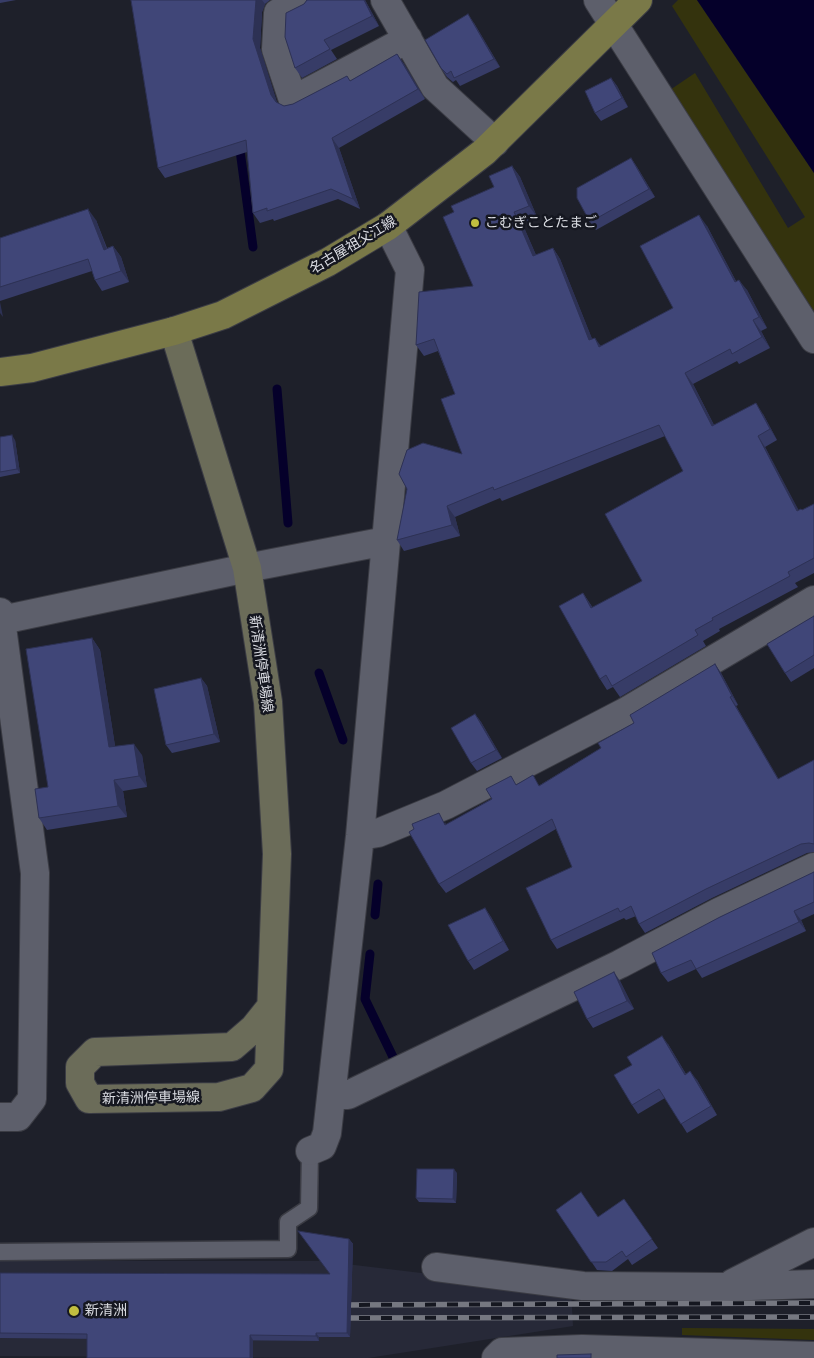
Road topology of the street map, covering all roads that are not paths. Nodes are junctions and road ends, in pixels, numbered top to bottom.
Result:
1 (303, 0) edge
2 (385, 0) edge
3 (598, 0) edge
4 (638, 0) edge
5 (613, 24) junction
6 (408, 39) junction
7 (495, 142) junction
8 (388, 226) junction
9 (174, 331) junction
10 (814, 339) edge
11 (0, 372) edge
12 (386, 542) junction
13 (247, 568) junction
14 (814, 600) edge
15 (1, 616) edge
16 (360, 836) junction
17 (814, 867) edge
18 (270, 1008) junction
19 (332, 1094) junction
20 (0, 1117) edge
21 (310, 1151) joint
22 (814, 1242) edge
23 (0, 1252) edge
24 (436, 1267) dead end
25 (814, 1284) edge
26 (725, 1287) junction
27 (717, 1356) edge
28 (814, 1356) edge
29 (496, 1358) edge

1 - 6 street
2 - 6 street
3 - 5 street
4 - 5 main road, 名古屋祖父江線
5 - 7 main road, 名古屋祖父江線
5 - 10 street
6 - 7 street
7 - 8 main road, 名古屋祖父江線
8 - 9 main road, 名古屋祖父江線
8 - 12 street
9 - 11 main road, 名古屋祖父江線
9 - 13 main road, 新清洲停車場線
12 - 13 street
12 - 16 street
13 - 15 street
13 - 18 main road, 新清洲停車場線
14 - 16 street
15 - 20 street
16 - 19 street
17 - 19 street
18 - 18 main road, 新清洲停車場線
19 - 21 street
21 - 23 lane
22 - 26 street
24 - 26 street
25 - 26 street
27 - 28 street
27 - 29 street

